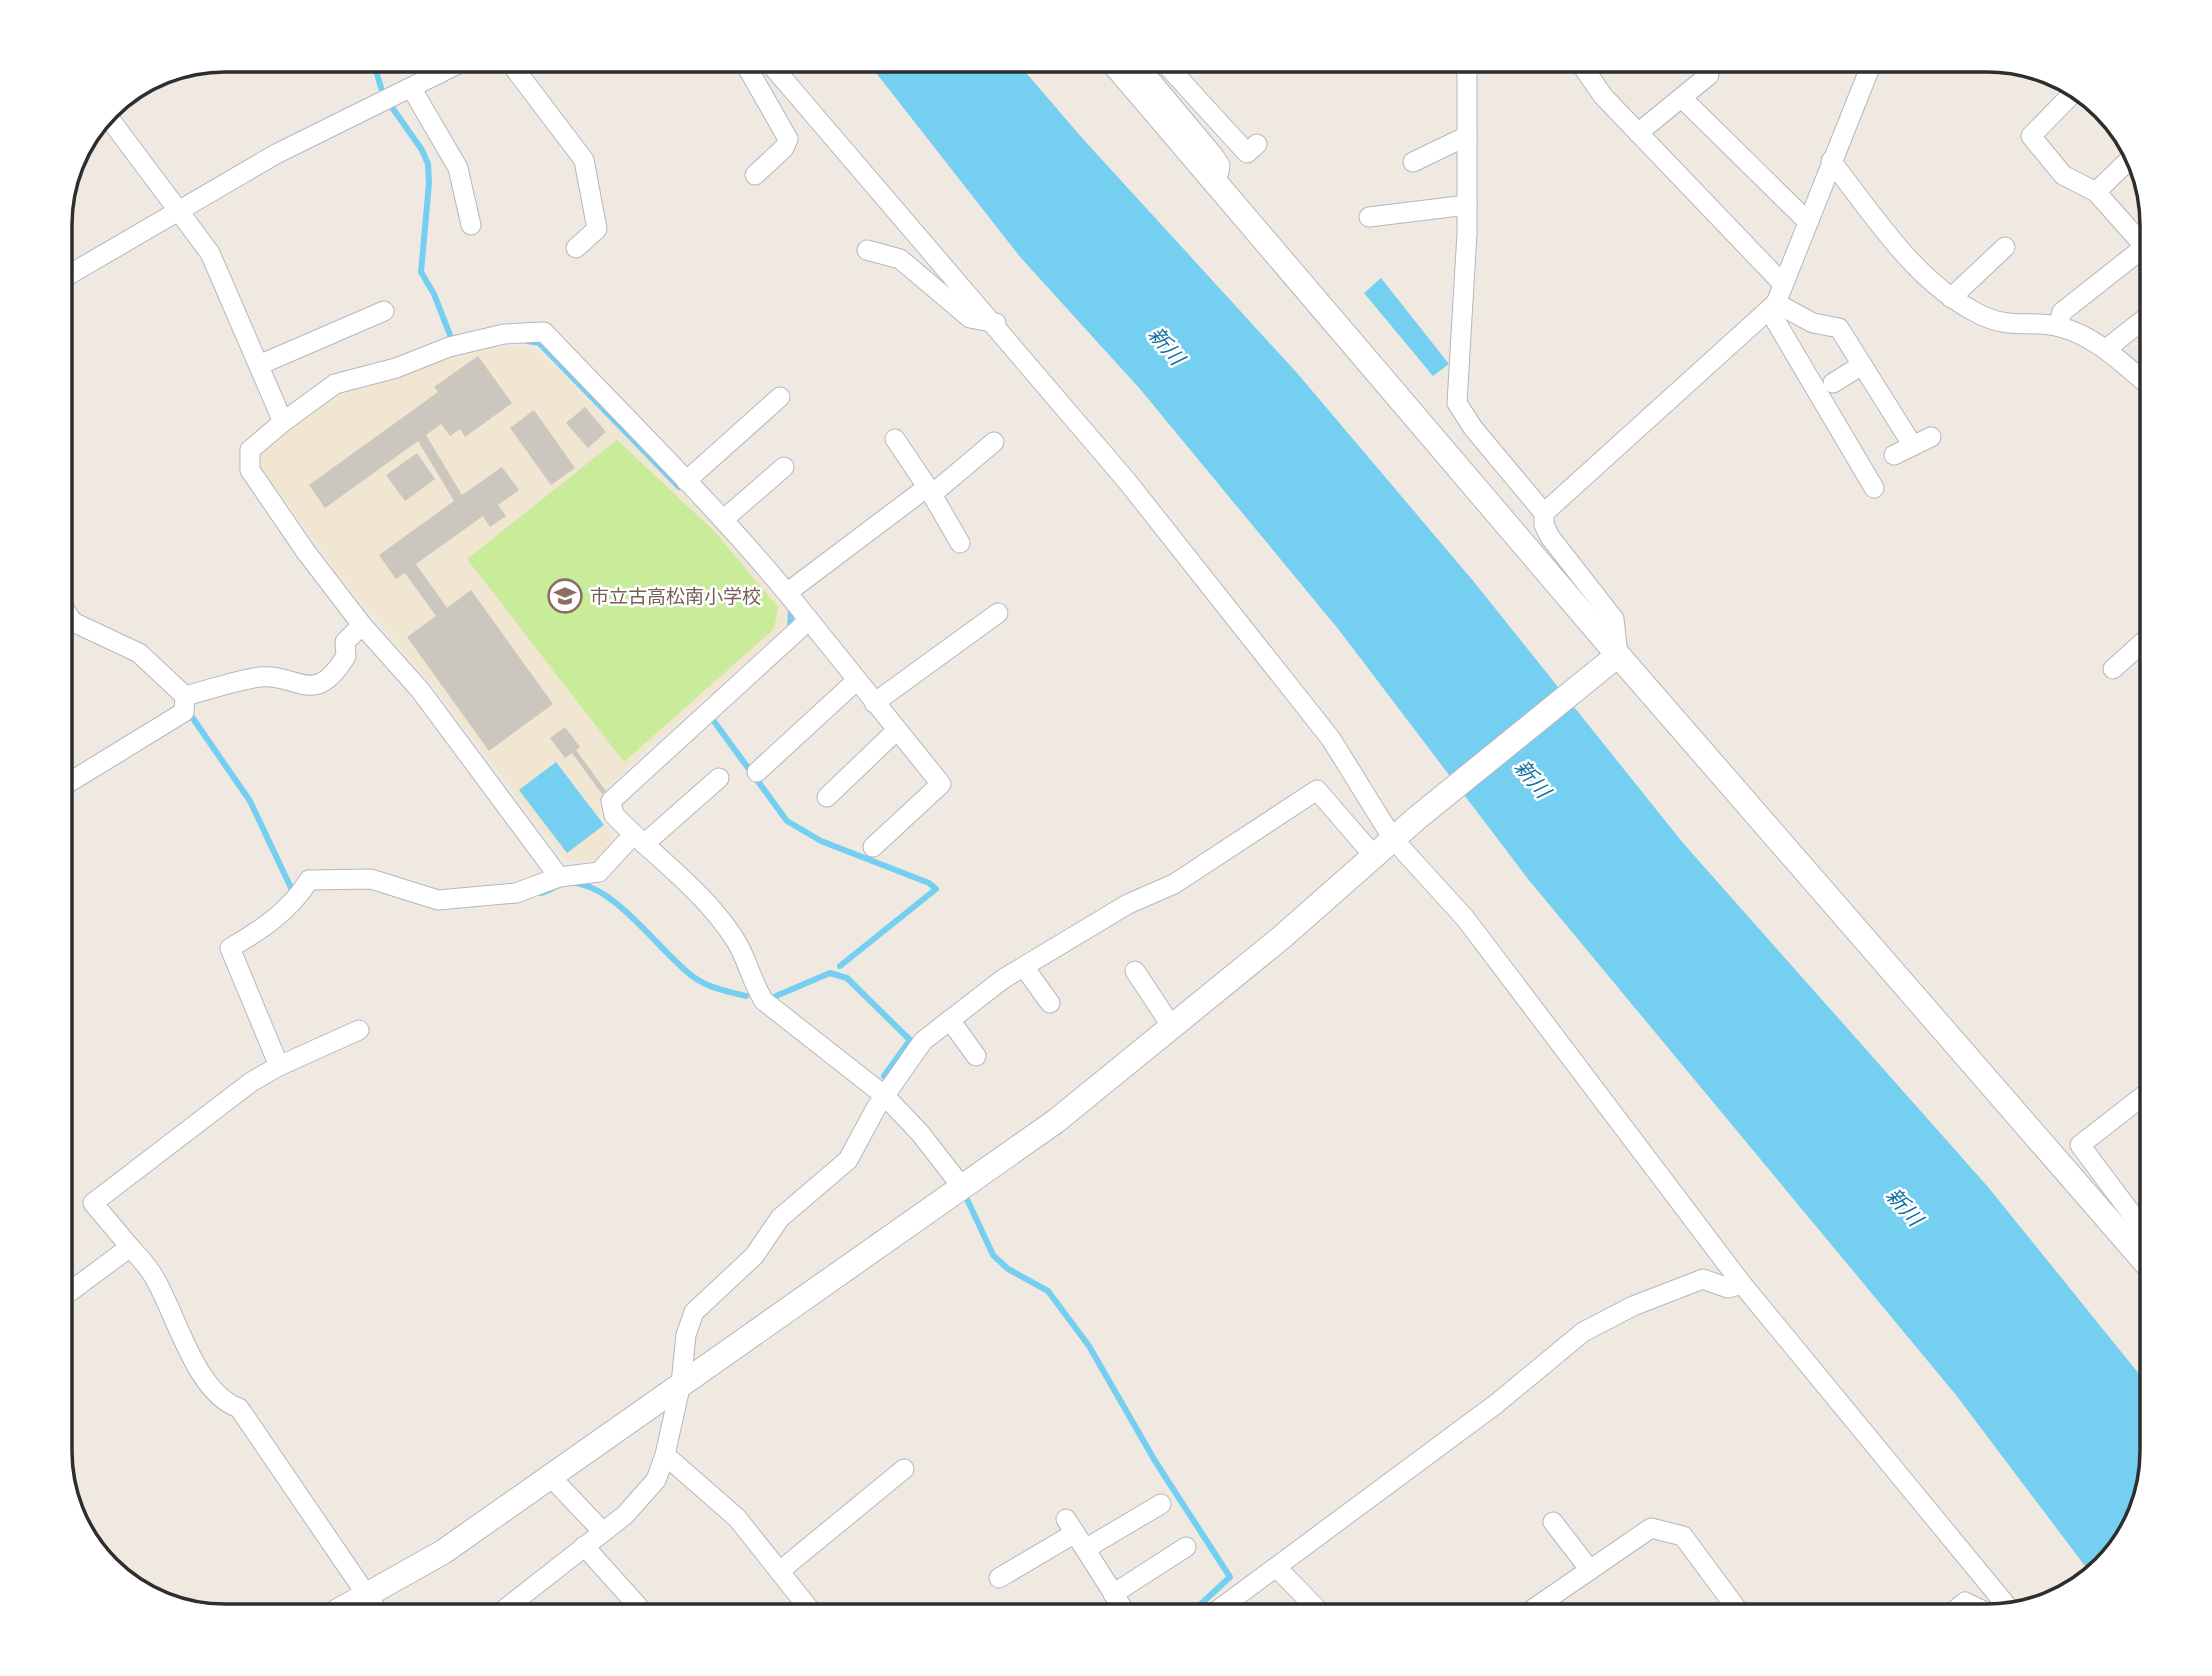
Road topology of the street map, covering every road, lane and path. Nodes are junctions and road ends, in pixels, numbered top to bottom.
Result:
1 (428, 72) edge
2 (517, 72) edge
3 (750, 72) edge
4 (777, 72) edge
5 (1121, 72) edge
6 (1144, 72) edge
7 (1174, 72) edge
8 (1466, 72) edge
9 (1586, 72) edge
10 (1868, 72) edge
11 (1709, 75) dead end
12 (412, 89) junction
13 (2070, 97) edge
14 (1682, 98) junction
15 (112, 122) edge
16 (1638, 133) junction
17 (1467, 136) junction
18 (1257, 144) dead end
19 (1831, 161) junction
20 (1413, 162) dead end
21 (2127, 162) edge
22 (755, 175) dead end
23 (1214, 178) junction
24 (2096, 192) junction
25 (1467, 205) junction
26 (181, 210) junction
27 (1369, 217) dead end
28 (1807, 221) junction
29 (471, 225) dead end
30 (2140, 235) edge
31 (2005, 247) dead end
32 (576, 248) dead end
33 (867, 250) dead end
34 (2140, 251) edge
35 (72, 273) edge
36 (1782, 283) junction
37 (1951, 298) junction
38 (1772, 306) junction
39 (384, 311) dead end
40 (2140, 322) edge
41 (996, 323) junction
42 (2058, 326) junction
43 (2106, 349) junction
44 (259, 365) junction
45 (1862, 365) junction
46 (2140, 378) edge
47 (1833, 383) dead end
48 (780, 397) dead end
49 (283, 422) junction
50 (1931, 437) dead end
51 (895, 439) dead end
52 (994, 442) dead end
53 (1913, 446) junction
54 (1894, 455) dead end
55 (783, 467) dead end
56 (686, 481) junction
57 (1874, 488) dead end
58 (930, 491) junction
59 (1544, 513) junction
60 (724, 519) junction
61 (960, 543) dead end
62 (788, 592) junction
63 (998, 613) dead end
64 (809, 620) junction
65 (72, 621) edge
66 (362, 625) junction
67 (2140, 645) edge
68 (1617, 657) junction
69 (2113, 669) dead end
70 (856, 681) junction
71 (185, 696) junction
72 (874, 703) junction
73 (897, 730) junction
74 (757, 772) dead end
75 (719, 778) dead end
76 (72, 781) edge
77 (827, 797) dead end
78 (638, 839) junction
79 (1393, 839) junction
80 (873, 848) dead end
81 (1374, 856) junction
82 (559, 877) junction
83 (1024, 967) junction
84 (1135, 971) dead end
85 (1050, 1003) dead end
86 (950, 1020) junction
87 (1172, 1027) junction
88 (359, 1030) dead end
89 (976, 1056) dead end
90 (279, 1066) junction
91 (885, 1096) junction
92 (2140, 1098) edge
93 (962, 1187) junction
94 (2140, 1225) edge
95 (130, 1247) junction
96 (2140, 1256) edge
97 (1742, 1284) junction
98 (72, 1290) edge
99 (681, 1383) junction
100 (665, 1455) junction
101 (904, 1469) dead end
102 (550, 1476) junction
103 (1161, 1504) dead end
104 (1553, 1522) dead end
105 (603, 1532) junction
106 (1075, 1534) junction
107 (584, 1546) junction
108 (1186, 1547) dead end
109 (1278, 1569) junction
110 (781, 1570) junction
111 (1590, 1570) junction
112 (999, 1578) dead end
113 (1113, 1594) junction
114 (2005, 1603) edge
115 (374, 1604) edge
116 (378, 1604) edge
117 (511, 1604) edge
118 (636, 1604) edge
119 (806, 1604) edge
120 (1119, 1604) edge
121 (1227, 1604) edge
122 (1312, 1604) edge
123 (1540, 1604) edge
124 (1733, 1604) edge

1 - 12 street
2 - 32 street
3 - 22 street
4 - 41 street
5 - 23 street
6 - 23 street
7 - 18 street
8 - 17 street
9 - 16 street
10 - 19 street
11 - 14 street
12 - 26 street
12 - 29 street
13 - 24 street
14 - 16 street
14 - 28 street
15 - 26 street
16 - 36 street
17 - 20 street
17 - 25 street
19 - 28 street
19 - 37 street
21 - 24 street
23 - 68 street
24 - 30 street
25 - 27 street
25 - 59 street
26 - 35 street
26 - 44 street
28 - 36 street
31 - 37 street
33 - 41 street
34 - 42 street
36 - 38 street
37 - 42 street
38 - 45 street
38 - 57 street
38 - 59 street
39 - 44 street
40 - 43 street
41 - 79 street
42 - 43 street
43 - 46 street
44 - 49 street
45 - 47 street
45 - 53 street
48 - 56 street
49 - 56 street
49 - 66 street
50 - 53 street
51 - 58 street
52 - 58 street
53 - 54 street
55 - 60 street
56 - 60 street
58 - 61 street
58 - 62 street
59 - 68 street
60 - 62 street
62 - 64 street
63 - 72 street
64 - 70 street
64 - 78 street
65 - 71 street
66 - 71 street
66 - 82 street
67 - 69 street
68 - 79 street
68 - 96 street
70 - 72 street
70 - 74 street
71 - 76 street
72 - 73 street
73 - 77 street
73 - 80 street
75 - 78 street
78 - 82 street
78 - 91 street
79 - 81 street
79 - 97 street
81 - 83 street
81 - 87 street
82 - 90 street
83 - 85 street
83 - 86 street
84 - 87 street
86 - 89 street
86 - 91 street
87 - 93 street
88 - 90 street
90 - 95 street
91 - 93 street
91 - 99 street
92 - 94 street
93 - 99 street
95 - 98 street
95 - 115 street
97 - 109 street
97 - 114 street
99 - 100 street
99 - 102 street
100 - 105 street
100 - 110 street
101 - 110 street
102 - 105 street
102 - 116 street
103 - 106 street
104 - 111 street
105 - 107 street
106 - 112 street
106 - 113 street
107 - 117 street
107 - 118 street
108 - 113 street
109 - 121 street
109 - 122 street
110 - 119 street
111 - 123 street
111 - 124 street
113 - 120 street

